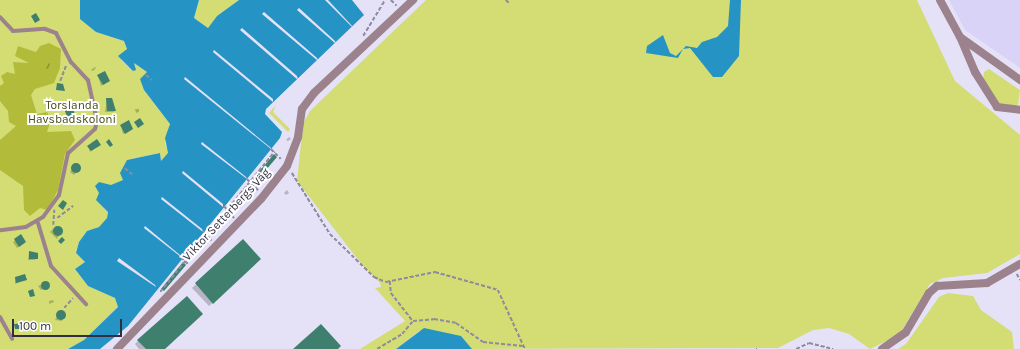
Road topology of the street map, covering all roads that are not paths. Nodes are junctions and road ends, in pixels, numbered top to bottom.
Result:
1 (413, 0) edge
2 (940, 0) edge
3 (0, 19) edge
4 (960, 37) junction
5 (1020, 80) edge
6 (1020, 110) edge
7 (38, 223) junction
8 (0, 230) edge
9 (1020, 264) edge
10 (86, 304) dead end
11 (0, 317) edge
12 (12, 339) dead end
13 (117, 349) edge
14 (882, 349) edge

1 - 13 street, Viktor Setterbergs Väg
2 - 4 street
3 - 7 lane
4 - 5 street
4 - 6 street
7 - 8 lane
7 - 10 lane
9 - 14 street
11 - 12 lane

